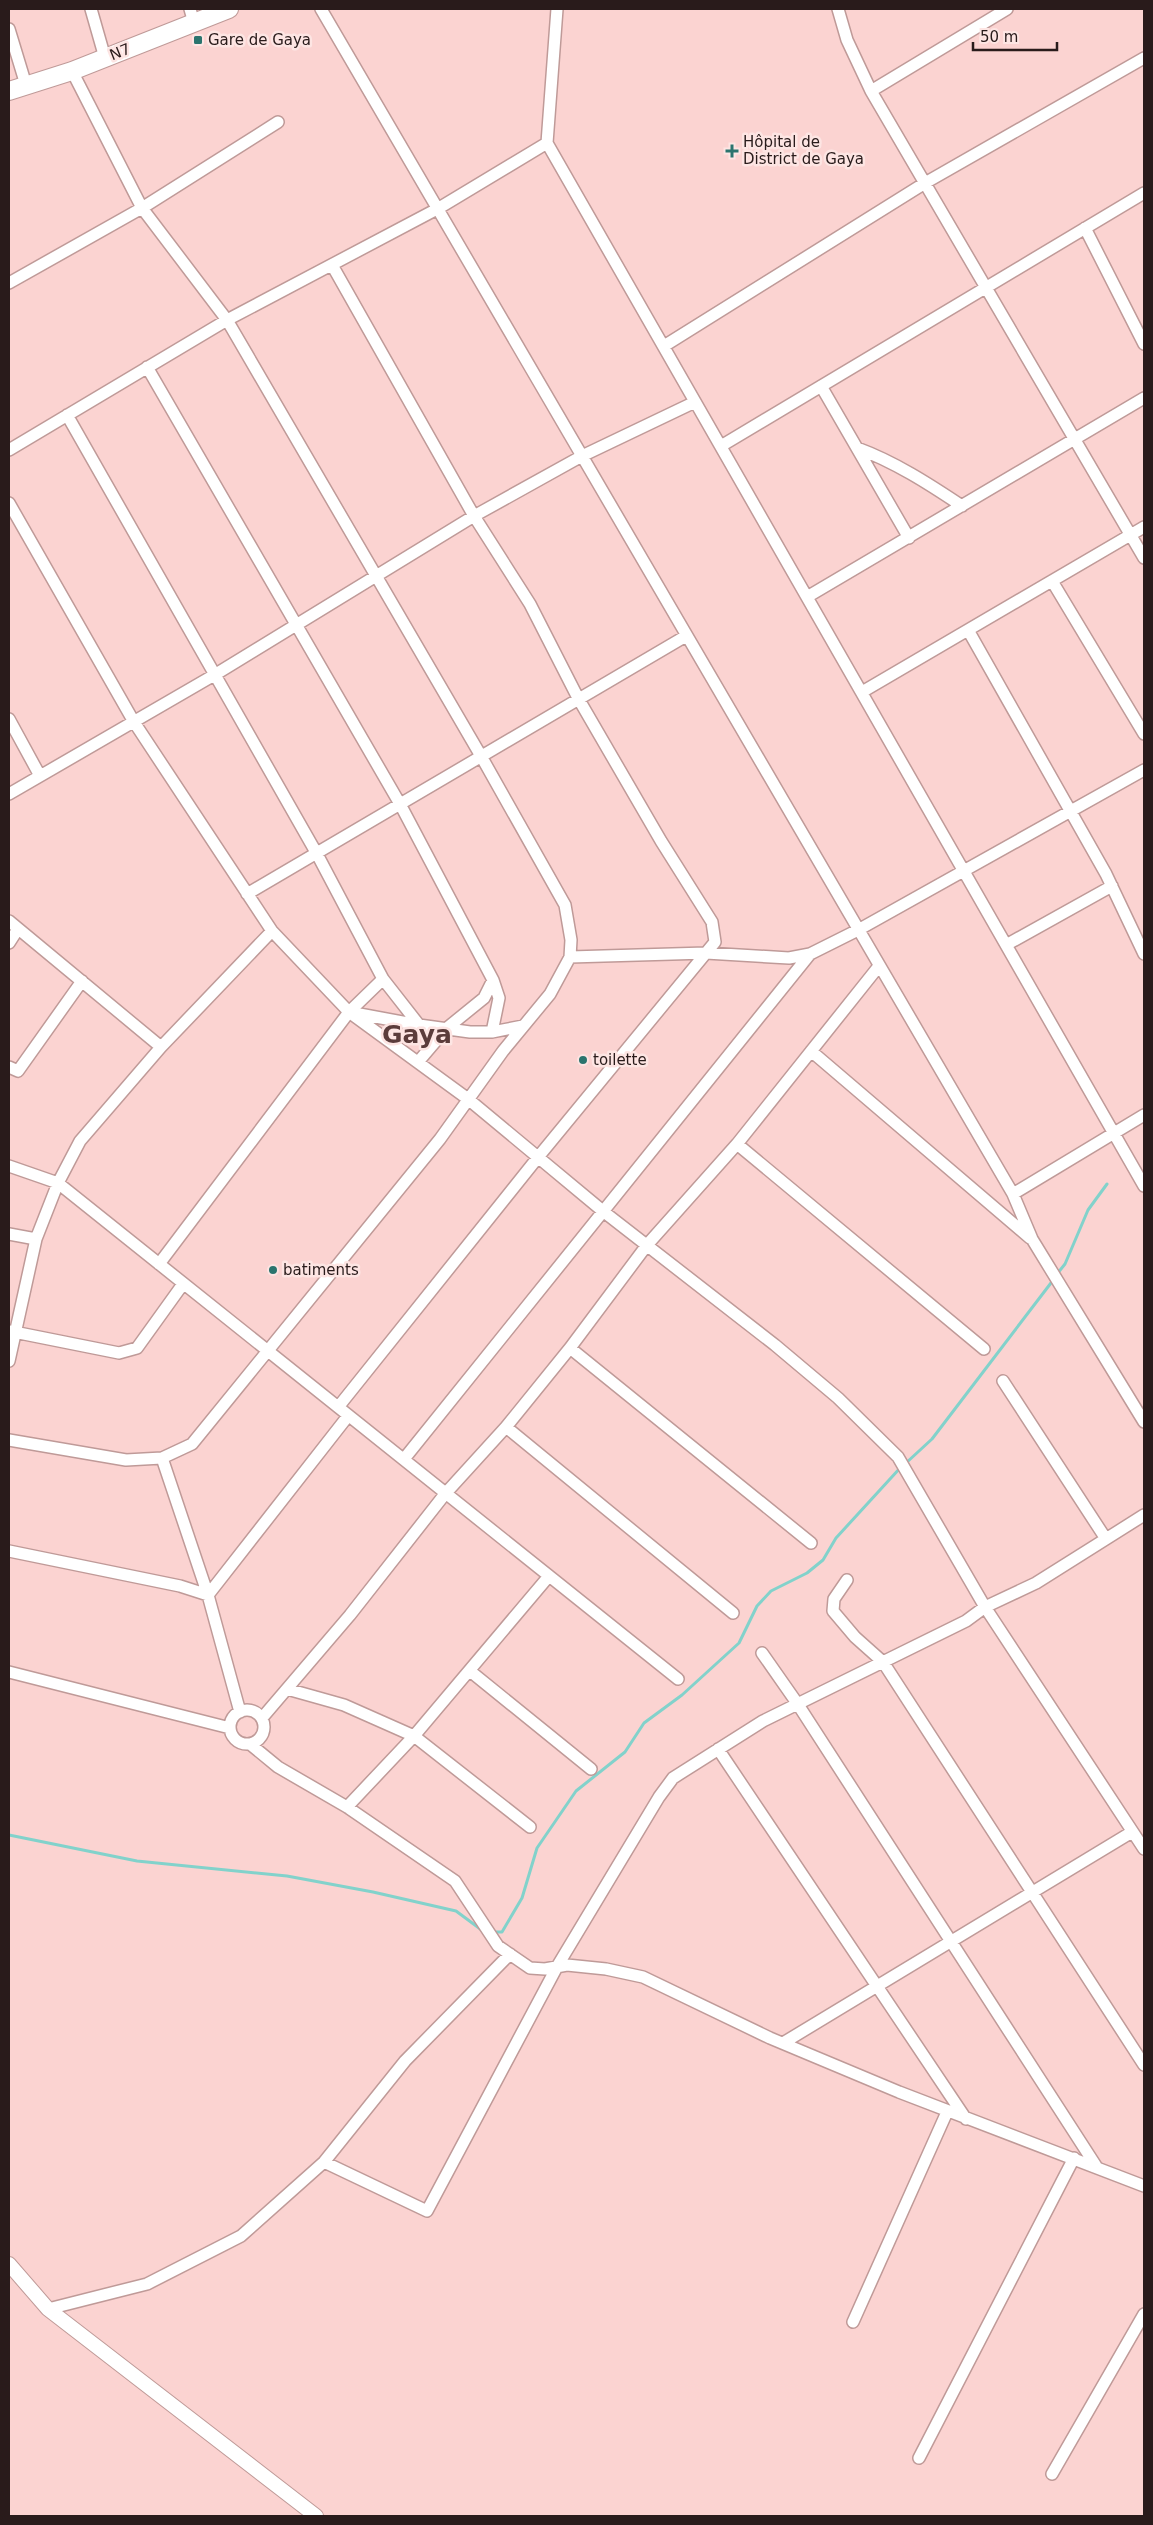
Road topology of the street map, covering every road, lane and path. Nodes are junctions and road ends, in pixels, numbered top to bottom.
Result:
1 (91, 9) edge
2 (229, 9) edge
3 (322, 9) edge
4 (557, 9) edge
5 (838, 9) edge
6 (1007, 9) edge
7 (192, 16) edge
8 (9, 30) edge
9 (105, 58) junction
10 (1144, 58) edge
11 (72, 71) junction
12 (26, 85) junction
13 (9, 90) edge
14 (871, 91) junction
15 (278, 122) dead end
16 (547, 143) junction
17 (925, 183) junction
18 (1144, 193) edge
19 (142, 208) junction
20 (439, 208) junction
21 (1085, 228) junction
22 (332, 265) junction
23 (9, 283) edge
24 (986, 288) junction
25 (227, 320) junction
26 (1144, 344) edge
27 (664, 346) junction
28 (147, 367) junction
29 (821, 386) junction
30 (1144, 398) edge
31 (695, 402) junction
32 (67, 415) junction
33 (1075, 440) junction
34 (721, 446) junction
35 (857, 448) junction
36 (9, 450) edge
37 (582, 456) junction
38 (9, 503) edge
39 (962, 506) junction
40 (474, 516) junction
41 (1144, 527) edge
42 (1131, 535) junction
43 (909, 538) junction
44 (1144, 558) edge
45 (376, 577) junction
46 (1052, 581) junction
47 (807, 597) junction
48 (298, 624) junction
49 (968, 630) junction
50 (686, 636) junction
51 (216, 674) junction
52 (862, 692) junction
53 (578, 698) junction
54 (9, 719) edge
55 (134, 722) junction
56 (1144, 734) edge
57 (481, 756) junction
58 (1144, 770) edge
59 (39, 774) junction
60 (9, 794) edge
61 (400, 804) junction
62 (1070, 811) junction
63 (317, 854) junction
64 (964, 871) junction
65 (1112, 886) junction
66 (247, 894) junction
67 (9, 921) edge
68 (18, 930) junction
69 (858, 930) junction
70 (272, 931) junction
71 (9, 943) edge
72 (1006, 945) junction
73 (706, 953) junction
74 (810, 954) junction
75 (1144, 954) edge
76 (570, 957) junction
77 (879, 966) junction
78 (383, 979) junction
79 (493, 980) junction
80 (82, 981) junction
81 (349, 1012) junction
82 (419, 1026) junction
83 (523, 1026) junction
84 (447, 1028) junction
85 (492, 1032) junction
86 (162, 1047) junction
87 (811, 1050) junction
88 (418, 1062) junction
89 (9, 1067) edge
90 (468, 1099) junction
91 (1144, 1115) edge
92 (1114, 1133) junction
93 (737, 1144) junction
94 (539, 1156) junction
95 (9, 1166) edge
96 (58, 1183) junction
97 (1144, 1186) edge
98 (1013, 1194) junction
99 (604, 1212) junction
100 (9, 1234) edge
101 (36, 1239) junction
102 (1032, 1240) junction
103 (647, 1245) junction
104 (159, 1264) junction
105 (183, 1284) junction
106 (12, 1331) edge
107 (570, 1348) junction
108 (984, 1349) dead end
109 (268, 1351) junction
110 (9, 1362) edge
111 (1003, 1381) dead end
112 (339, 1406) junction
113 (348, 1416) junction
114 (1144, 1422) edge
115 (506, 1427) junction
116 (9, 1440) edge
117 (162, 1458) junction
118 (404, 1459) junction
119 (446, 1494) junction
120 (1144, 1515) edge
121 (1106, 1539) junction
122 (811, 1543) dead end
123 (9, 1551) edge
124 (549, 1576) junction
125 (847, 1580) dead end
126 (208, 1595) junction
127 (985, 1607) junction
128 (733, 1613) dead end
129 (762, 1653) dead end
130 (883, 1662) junction
131 (470, 1671) junction
132 (9, 1672) edge
133 (678, 1679) dead end
134 (287, 1690) junction
135 (797, 1703) junction
136 (240, 1712) junction
137 (262, 1718) junction
138 (230, 1728) junction
139 (414, 1736) junction
140 (250, 1744) junction
141 (718, 1749) junction
142 (592, 1768) dead end
143 (347, 1808) junction
144 (530, 1827) dead end
145 (1132, 1832) junction
146 (1144, 1849) edge
147 (1032, 1892) junction
148 (951, 1941) junction
149 (510, 1954) junction
150 (558, 1965) junction
151 (877, 1986) junction
152 (783, 2043) junction
153 (1144, 2065) edge
154 (947, 2112) junction
155 (966, 2119) junction
156 (1074, 2158) junction
157 (324, 2162) junction
158 (1096, 2166) junction
159 (1144, 2186) edge
160 (9, 2264) edge
161 (48, 2309) junction
162 (1144, 2314) edge
163 (853, 2322) dead end
164 (919, 2458) dead end
165 (1052, 2474) dead end
166 (316, 2516) edge

1 - 9 street
2 - 7 main road, N7
3 - 20 street
4 - 16 street
5 - 14 street
6 - 14 street
7 - 9 main road, N7
8 - 12 street
9 - 11 main road, N7
10 - 17 street
11 - 12 main road, N7
11 - 19 street
12 - 13 main road, N7
14 - 17 street
15 - 19 street
16 - 20 street
16 - 27 street
17 - 24 street
17 - 27 street
18 - 21 street
19 - 23 street
19 - 25 street
20 - 22 street
20 - 37 street
21 - 24 street
21 - 26 street
22 - 25 street
22 - 40 street
24 - 29 street
24 - 33 street
25 - 28 street
25 - 45 street
27 - 31 street
28 - 32 street
28 - 48 street
29 - 34 street
29 - 35 street
30 - 33 street
31 - 34 street
31 - 37 street
32 - 36 street
32 - 51 street
33 - 39 street
33 - 42 street
34 - 47 street
35 - 39 street
35 - 43 street
37 - 40 street
37 - 50 street
38 - 55 street
39 - 43 street
40 - 45 street
40 - 53 street
41 - 42 street
42 - 44 street
42 - 46 street
43 - 47 street
45 - 48 street
45 - 57 street
46 - 49 street
46 - 56 street
47 - 52 street
48 - 51 street
48 - 61 street
49 - 52 street
49 - 62 street
50 - 53 street
50 - 69 street
51 - 55 street
51 - 63 street
52 - 64 street
53 - 57 street
53 - 73 street
54 - 59 street
55 - 59 street
55 - 66 street
57 - 61 street
57 - 76 street
58 - 62 street
59 - 60 street
61 - 63 street
61 - 79 street
62 - 64 street
62 - 65 street
63 - 66 street
63 - 78 street
64 - 69 street
64 - 72 street
65 - 72 street
65 - 75 street
66 - 70 street
67 - 68 street
68 - 71 street
68 - 80 street
69 - 74 street
69 - 77 street
70 - 81 street
70 - 86 street
72 - 92 street
73 - 74 street
73 - 76 street
73 - 94 street
74 - 99 street
76 - 83 street
77 - 87 street
77 - 98 street
78 - 81 street
78 - 82 street
79 - 84 street
79 - 85 street
80 - 86 street
80 - 89 street
81 - 82 street
81 - 88 street
81 - 104 street
82 - 84 street
83 - 85 street
83 - 90 street
84 - 85 street
84 - 88 street
86 - 96 street
87 - 93 street
87 - 102 street
88 - 90 street
90 - 94 street
90 - 109 street
91 - 92 street
92 - 97 street
92 - 98 street
93 - 103 street
93 - 108 street
94 - 99 street
94 - 112 street
95 - 96 street
96 - 101 street
96 - 104 street
98 - 102 street
99 - 103 street
99 - 118 street
100 - 101 street
101 - 106 street
102 - 114 street
103 - 107 street
103 - 127 street
104 - 105 street
105 - 106 street
105 - 109 street
106 - 110 street
107 - 115 street
107 - 122 street
109 - 112 street
109 - 117 street
111 - 121 street
112 - 113 street
113 - 118 street
113 - 126 street
115 - 119 street
115 - 128 street
116 - 117 street
117 - 126 street
118 - 119 street
119 - 124 street
119 - 134 street
120 - 121 street
121 - 127 street
123 - 126 street
124 - 131 street
124 - 133 street
125 - 130 street
126 - 136 street
127 - 130 street
127 - 145 street
129 - 135 street
130 - 135 street
130 - 147 street
131 - 139 street
131 - 142 street
132 - 138 street
134 - 137 street
134 - 139 street
135 - 141 street
135 - 148 street
136 - 137 street
136 - 138 street
137 - 140 street
138 - 140 street
139 - 143 street
139 - 144 street
140 - 143 street
141 - 150 street
141 - 151 street
143 - 149 street
145 - 146 street
145 - 147 street
147 - 148 street
147 - 153 street
148 - 151 street
148 - 158 street
149 - 150 street
149 - 157 street
150 - 152 street
150 - 157 street
151 - 152 street
151 - 155 street
152 - 154 street
154 - 155 street
154 - 163 street
155 - 156 street
156 - 158 street
156 - 164 street
157 - 161 street
158 - 159 street
160 - 161 street
161 - 166 street
162 - 165 street

